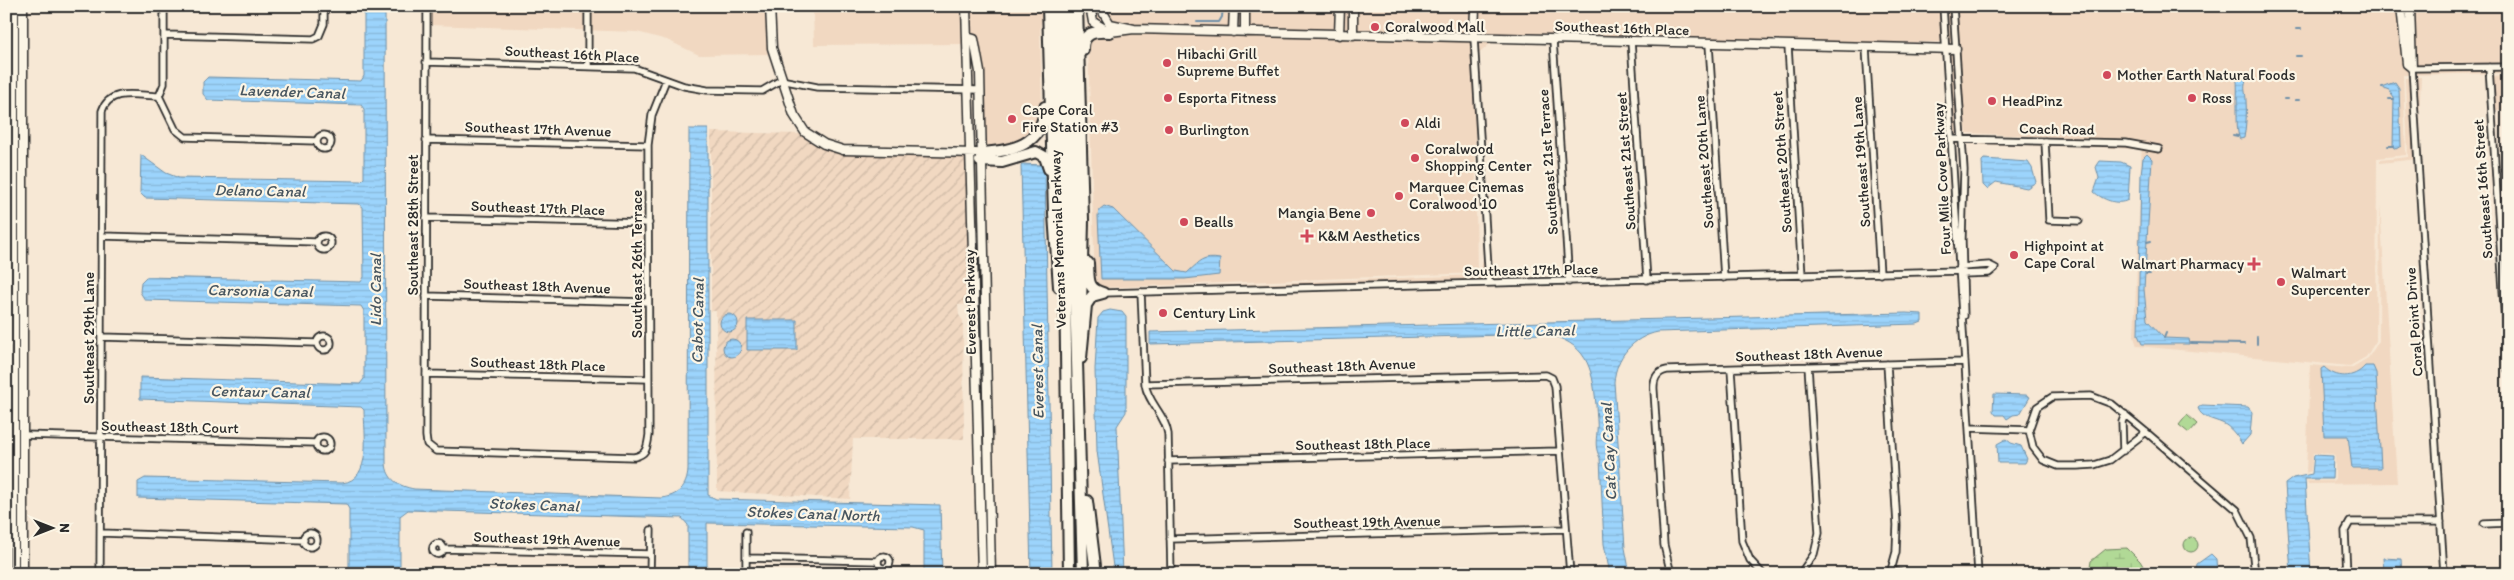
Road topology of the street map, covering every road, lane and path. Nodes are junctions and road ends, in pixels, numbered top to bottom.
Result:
1 (164, 6) edge
2 (324, 6) edge
3 (427, 6) edge
4 (588, 6) edge
5 (770, 6) edge
6 (966, 6) edge
7 (1058, 6) edge
8 (1067, 6) edge
9 (1077, 6) edge
10 (1082, 6) edge
11 (1234, 6) edge
12 (1246, 6) edge
13 (1340, 6) edge
14 (1353, 6) edge
15 (1475, 6) edge
16 (1944, 6) edge
17 (1953, 6) edge
18 (2400, 6) edge
19 (2410, 6) edge
20 (23, 8) edge
21 (11, 9) edge
22 (1048, 9) edge
23 (1134, 29) junction
24 (1110, 32) junction
25 (1233, 32) junction
26 (1244, 32) junction
27 (1339, 34) junction
28 (165, 35) junction
29 (1078, 35) junction
30 (1353, 35) junction
31 (967, 37) junction
32 (1474, 38) junction
33 (1553, 40) junction
34 (1631, 41) junction
35 (1709, 44) junction
36 (1788, 46) junction
37 (1866, 48) junction
38 (1956, 49) junction
39 (1947, 50) junction
40 (426, 62) junction
41 (588, 66) junction
42 (2489, 67) junction
43 (2508, 67) edge
44 (2412, 68) junction
45 (666, 80) junction
46 (781, 80) junction
47 (969, 90) junction
48 (980, 90) junction
49 (159, 96) junction
50 (1080, 105) junction
51 (10, 109) edge
52 (23, 110) junction
53 (1953, 139) junction
54 (1962, 139) junction
55 (426, 140) junction
56 (316, 141) dead end
57 (2045, 141) junction
58 (648, 145) junction
59 (2159, 148) dead end
60 (1082, 152) junction
61 (977, 155) junction
62 (10, 207) edge
63 (23, 207) junction
64 (1054, 214) junction
65 (426, 218) junction
66 (2079, 221) dead end
67 (649, 223) junction
68 (102, 236) junction
69 (317, 242) dead end
70 (1960, 271) junction
71 (1880, 274) junction
72 (1802, 276) junction
73 (1724, 278) junction
74 (1646, 280) junction
75 (1568, 282) junction
76 (1489, 283) junction
77 (1141, 292) junction
78 (1103, 293) junction
79 (426, 296) junction
80 (648, 302) junction
81 (10, 305) edge
82 (23, 305) junction
83 (985, 310) junction
84 (976, 311) junction
85 (102, 337) junction
86 (316, 342) dead end
87 (1066, 360) junction
88 (1080, 361) junction
89 (1964, 362) junction
90 (1887, 364) junction
91 (1808, 366) junction
92 (1731, 369) junction
93 (2508, 370) edge
94 (426, 374) junction
95 (648, 379) junction
96 (1145, 384) junction
97 (1078, 388) junction
98 (978, 394) junction
99 (986, 394) junction
100 (10, 403) edge
101 (23, 403) junction
102 (2125, 414) junction
103 (1969, 428) junction
104 (2029, 430) junction
105 (2146, 432) junction
106 (14, 436) junction
107 (24, 436) junction
108 (101, 438) junction
109 (1080, 440) junction
110 (316, 444) dead end
111 (647, 451) joint
112 (979, 451) junction
113 (988, 451) junction
114 (1559, 451) junction
115 (2123, 451) junction
116 (1168, 461) junction
117 (10, 501) edge
118 (23, 501) junction
119 (2441, 522) junction
120 (2508, 523) edge
121 (2484, 524) dead end
122 (1564, 529) junction
123 (651, 530) dead end
124 (746, 532) dead end
125 (100, 533) junction
126 (1170, 539) junction
127 (304, 540) dead end
128 (444, 549) dead end
129 (650, 554) junction
130 (746, 558) junction
131 (878, 562) dead end
132 (1891, 572) edge
133 (14, 574) edge
134 (23, 574) edge
135 (100, 574) edge
136 (650, 574) edge
137 (746, 574) edge
138 (982, 574) edge
139 (991, 574) edge
140 (1069, 574) edge
141 (1083, 574) edge
142 (1096, 574) edge
143 (1171, 574) edge
144 (1570, 574) edge
145 (1671, 574) edge
146 (1764, 574) edge
147 (1800, 574) edge
148 (1903, 574) edge
149 (1978, 574) edge
150 (2255, 574) edge
151 (2348, 574) edge
152 (2444, 574) edge

1 - 28 street
2 - 28 street
3 - 40 street, Southeast 28th Street
4 - 41 street
5 - 46 street
6 - 31 street, Everest Parkway
7 - 87 highway, Veterans Memorial Parkway
8 - 97 highway, Veterans Memorial Parkway
9 - 29 highway
10 - 29 highway
11 - 25 street
12 - 26 street
13 - 27 street
14 - 30 street
15 - 32 street
16 - 39 street, Four Mile Cove Parkway
17 - 38 street, Four Mile Cove Parkway
18 - 44 street, Coral Point Drive
19 - 44 street, Coral Point Drive
20 - 21 street
20 - 52 street
21 - 51 street
22 - 61 highway
22 - 64 highway
23 - 24 street
23 - 24 street, Southeast 16th Place
23 - 25 street, Southeast 16th Place
24 - 50 highway
25 - 26 street, Southeast 16th Place
26 - 27 street, Southeast 16th Place
27 - 30 street, Southeast 16th Place
28 - 49 street
29 - 50 highway
30 - 32 street, Southeast 16th Place
31 - 47 street, Everest Parkway
31 - 48 street, Everest Parkway
32 - 33 street, Southeast 16th Place
32 - 76 street
33 - 34 street, Southeast 16th Place
33 - 75 street, Southeast 21st Terrace
34 - 35 street, Southeast 16th Place
34 - 74 street, Southeast 21st Street
35 - 36 street, Southeast 16th Place
35 - 73 street, Southeast 20th Lane
36 - 37 street, Southeast 16th Place
36 - 72 street, Southeast 20th Street
37 - 39 street, Southeast 16th Place
37 - 71 street, Southeast 19th Lane
38 - 39 street, Southeast 16th Place
38 - 54 street, Four Mile Cove Parkway
39 - 53 street, Four Mile Cove Parkway
40 - 41 street, Southeast 16th Place
40 - 55 street, Southeast 28th Street
41 - 45 street, Southeast 16th Place
42 - 43 street
42 - 44 street
42 - 93 street, Southeast 16th Street
44 - 119 street, Coral Point Drive
45 - 46 street, Southeast 16th Place
45 - 58 street, Southeast 26th Terrace
46 - 47 street
46 - 61 street
47 - 48 street
47 - 61 street, Everest Parkway
48 - 61 street, Everest Parkway
49 - 56 street
49 - 68 street, Southeast 29th Lane
50 - 60 highway
51 - 52 street
51 - 62 street
52 - 63 street
53 - 54 street, Coach Road
53 - 70 street, Four Mile Cove Parkway
54 - 57 street, Coach Road
54 - 70 street, Four Mile Cove Parkway
55 - 58 street, Southeast 17th Avenue
55 - 65 street, Southeast 28th Street
57 - 59 street, Coach Road
57 - 66 street
58 - 67 street, Southeast 26th Terrace
60 - 78 highway
60 - 88 highway
61 - 64 highway
61 - 83 street, Everest Parkway
61 - 84 street, Everest Parkway
62 - 63 street
62 - 81 street
63 - 82 street
64 - 87 highway
65 - 67 street, Southeast 17th Place
65 - 79 street, Southeast 28th Street
67 - 80 street, Southeast 26th Terrace
68 - 69 street
68 - 85 street, Southeast 29th Lane
70 - 71 street, Southeast 17th Place
70 - 89 street, Four Mile Cove Parkway
71 - 72 street, Southeast 17th Place
72 - 73 street, Southeast 17th Place
73 - 74 street, Southeast 17th Place
74 - 75 street, Southeast 17th Place
75 - 76 street, Southeast 17th Place
76 - 77 street, Southeast 17th Place
77 - 78 street, Southeast 17th Place
77 - 96 street
78 - 88 highway
79 - 80 street, Southeast 18th Avenue
79 - 94 street, Southeast 28th Street
80 - 95 street, Southeast 26th Terrace
81 - 82 street
81 - 100 street
82 - 101 street
83 - 84 street
83 - 99 street, Everest Parkway
84 - 98 street, Everest Parkway
85 - 86 street
85 - 108 street, Southeast 29th Lane
87 - 140 highway, Veterans Memorial Parkway
88 - 97 highway
89 - 90 street, Southeast 18th Avenue
89 - 103 street, Four Mile Cove Parkway
90 - 91 street, Southeast 18th Avenue
90 - 132 street
91 - 92 street, Southeast 18th Avenue
91 - 147 street
92 - 145 street, Southeast 18th Avenue
92 - 146 street
94 - 95 street, Southeast 18th Place
94 - 111 street, Southeast 28th Street
95 - 111 street, Southeast 26th Terrace
96 - 114 street, Southeast 18th Avenue
96 - 116 street
97 - 109 highway, Veterans Memorial Parkway
98 - 99 street
98 - 112 street, Everest Parkway
99 - 113 street, Everest Parkway
100 - 101 street
100 - 106 street
101 - 107 street
102 - 104 street
102 - 105 street
102 - 115 street
103 - 104 street
103 - 149 street, Four Mile Cove Parkway
104 - 115 street
105 - 115 street
105 - 150 street
106 - 107 street
106 - 117 street
107 - 108 street, Southeast 18th Court
107 - 118 street
108 - 110 street, Southeast 18th Court
108 - 125 street, Southeast 29th Lane
109 - 141 highway, Veterans Memorial Parkway
109 - 142 highway, Veterans Memorial Parkway
112 - 113 street
112 - 138 street, Everest Parkway
113 - 139 street, Everest Parkway
114 - 116 street, Southeast 18th Place
114 - 122 street
116 - 126 street
117 - 118 street
117 - 133 street
118 - 134 street
119 - 151 street
119 - 152 street, Coral Point Drive
120 - 121 street
122 - 126 street, Southeast 19th Avenue
122 - 144 street
123 - 129 street
124 - 130 street
125 - 127 street
125 - 135 street, Southeast 29th Lane
126 - 143 street
128 - 129 street, Southeast 19th Avenue
129 - 136 street
130 - 131 street
130 - 137 street
132 - 148 street

